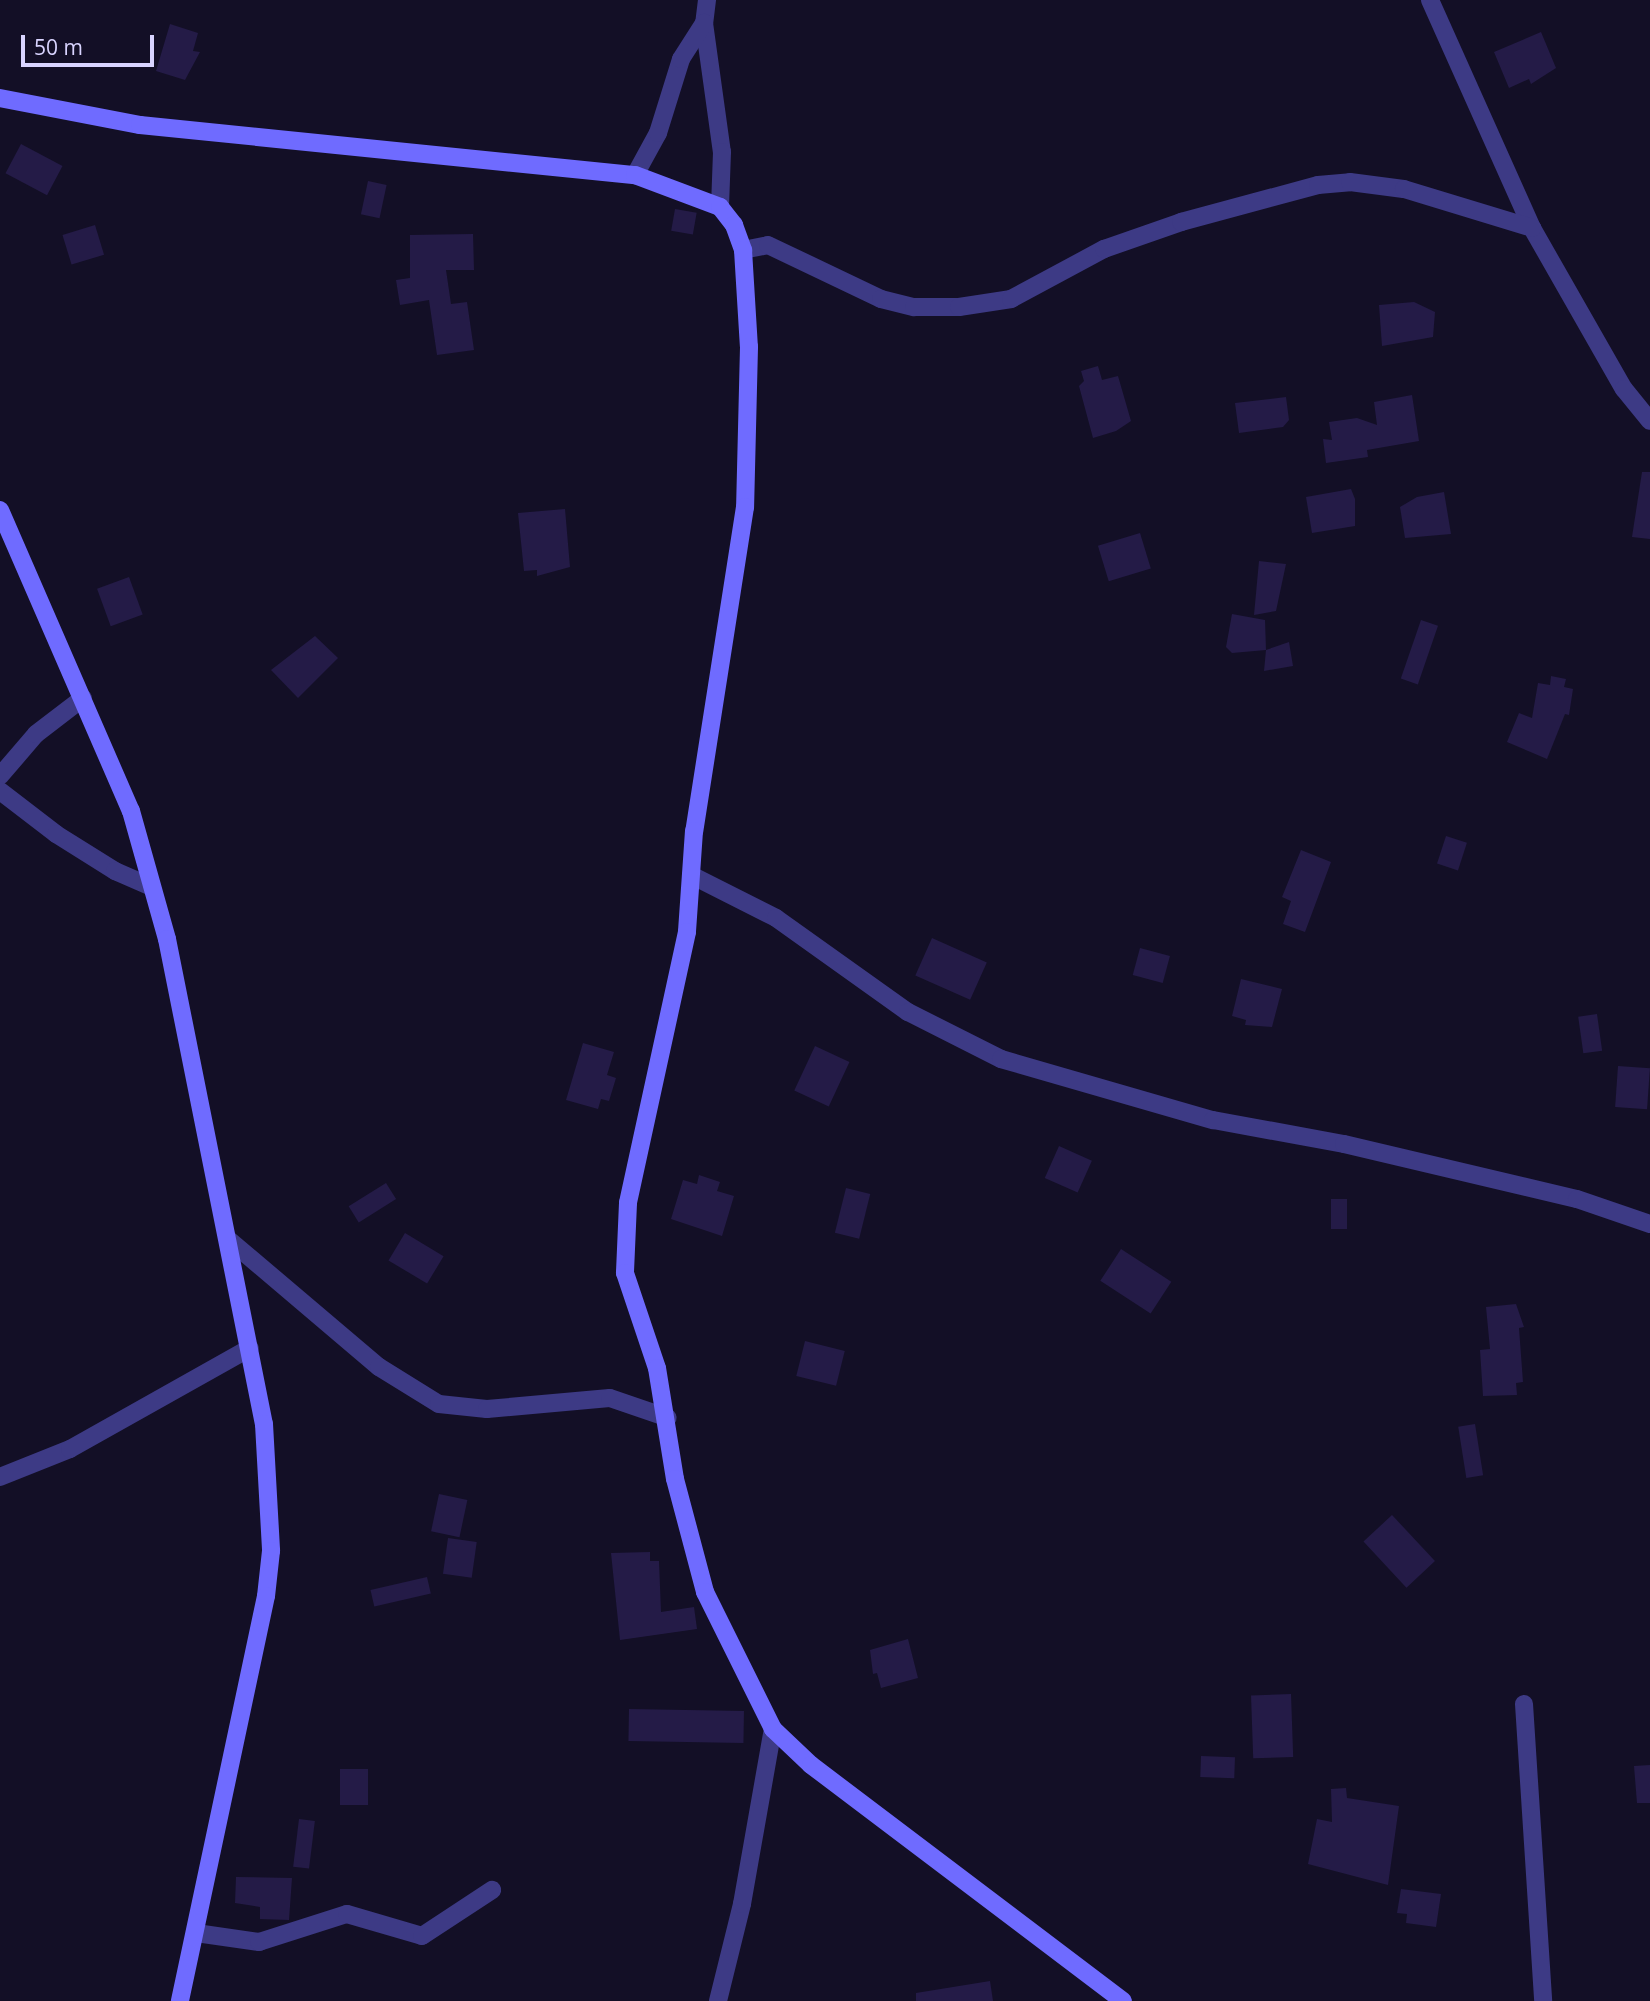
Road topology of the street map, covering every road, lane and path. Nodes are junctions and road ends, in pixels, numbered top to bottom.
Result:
1 (707, 0) edge
2 (1430, 0) edge
3 (704, 23) junction
4 (0, 98) edge
5 (635, 175) junction
6 (720, 207) junction
7 (1532, 228) junction
8 (743, 250) junction
9 (1650, 421) edge
10 (0, 510) edge
11 (83, 698) junction
12 (0, 776) edge
13 (0, 791) edge
14 (691, 875) junction
15 (152, 887) junction
16 (1650, 1224) edge
17 (228, 1239) junction
18 (250, 1348) junction
19 (668, 1418) junction
20 (0, 1478) edge
21 (1524, 1704) dead end
22 (773, 1729) junction
23 (492, 1890) dead end
24 (195, 1933) junction
25 (180, 2001) edge
26 (718, 2001) edge
27 (1123, 2001) edge
28 (1544, 2001) edge

1 - 3 street
2 - 7 street
3 - 5 street
3 - 6 street
4 - 5 street
5 - 6 street
6 - 8 street
7 - 8 street
7 - 9 street
8 - 14 street
10 - 11 street
11 - 12 street
11 - 15 street
13 - 15 street
14 - 16 street
14 - 19 street
15 - 17 street
17 - 18 street
17 - 19 street
18 - 20 street
18 - 24 street
19 - 22 street
21 - 28 street
22 - 26 street
22 - 27 street
23 - 24 street
24 - 25 street

